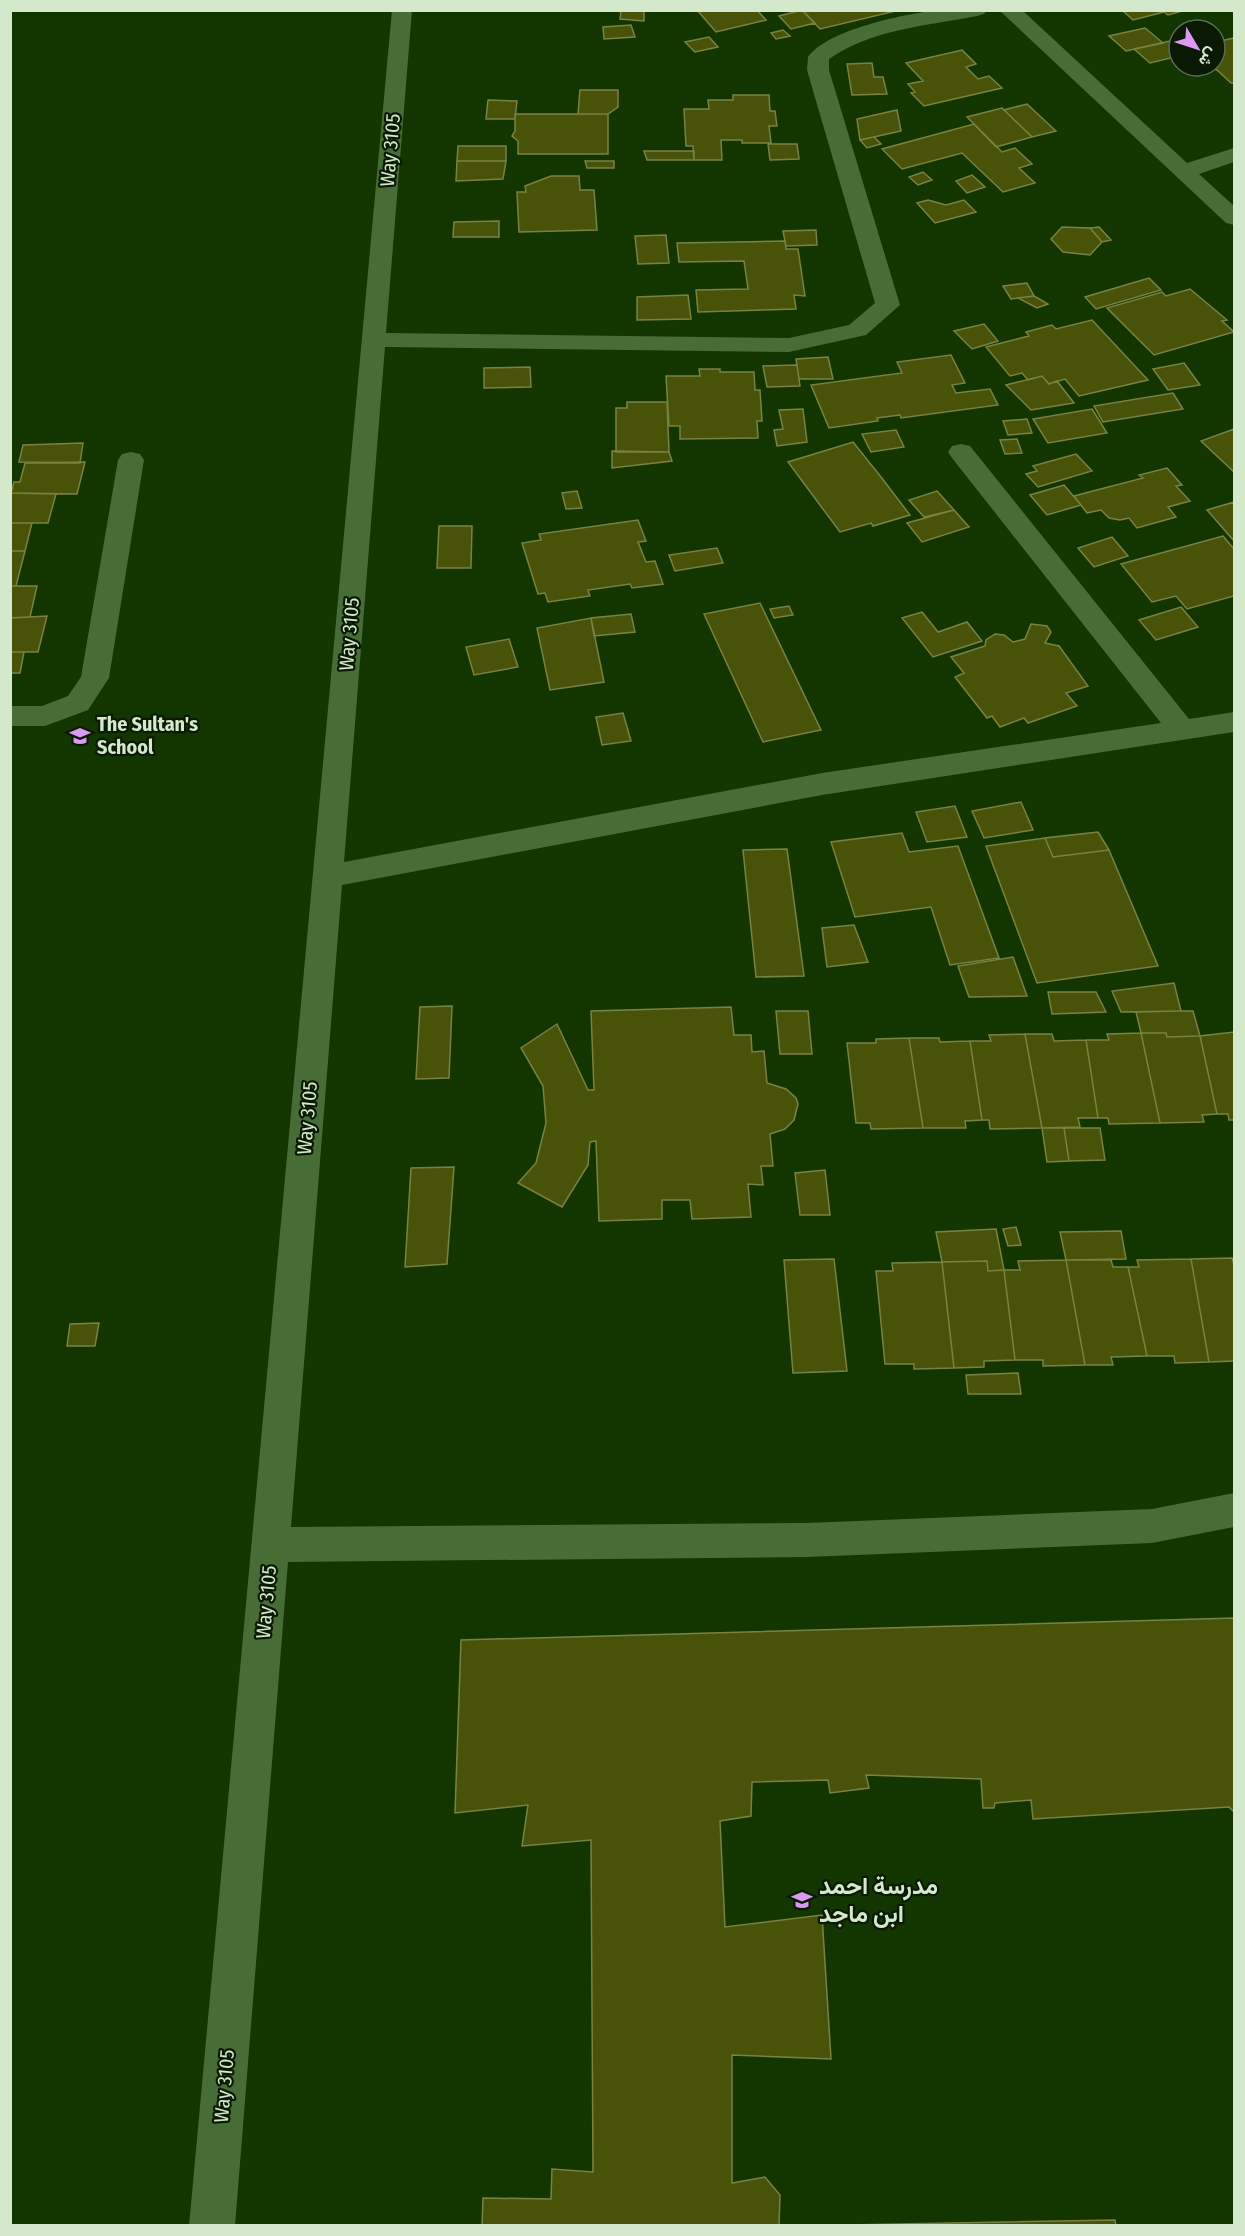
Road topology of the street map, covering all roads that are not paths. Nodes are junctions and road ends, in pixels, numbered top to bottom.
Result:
1 (402, 10) edge
2 (977, 10) edge
3 (1009, 10) edge
4 (1234, 156) edge
5 (1184, 171) junction
6 (1234, 218) edge
7 (374, 340) junction
8 (961, 453) dead end
9 (131, 459) dead end
10 (10, 716) edge
11 (1234, 722) edge
12 (1181, 728) junction
13 (328, 876) junction
14 (1234, 1510) edge
15 (270, 1545) junction
16 (212, 2226) edge

1 - 7 street, Way 3105
2 - 7 street
3 - 5 street
4 - 5 street
5 - 6 street
7 - 13 street, Way 3105
8 - 12 street
9 - 10 street
11 - 12 street
12 - 13 street
13 - 15 street, Way 3105
14 - 15 street
15 - 16 street, Way 3105

